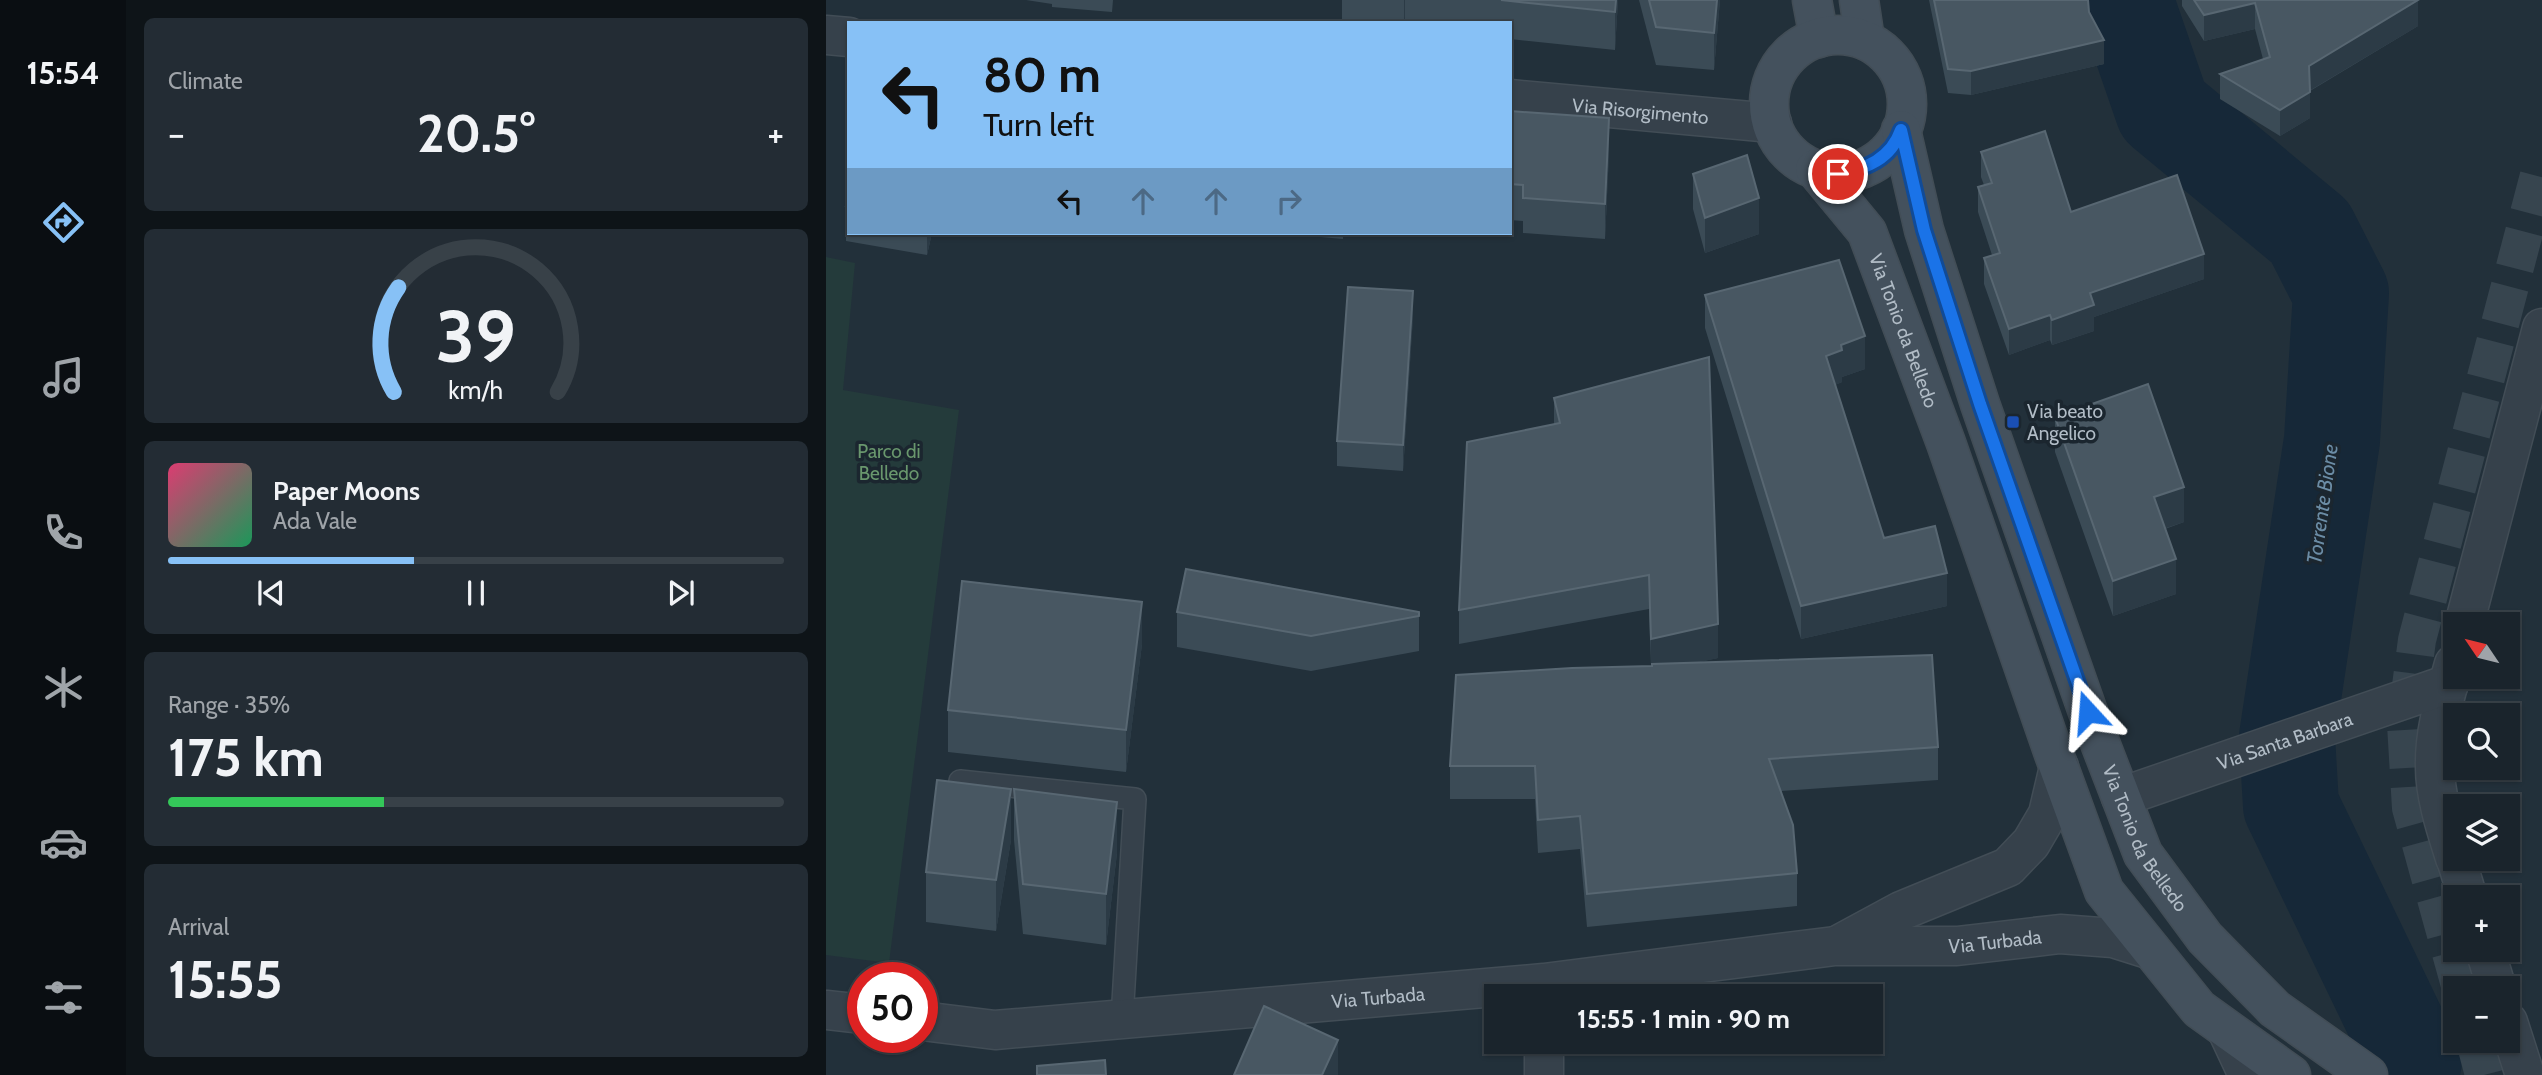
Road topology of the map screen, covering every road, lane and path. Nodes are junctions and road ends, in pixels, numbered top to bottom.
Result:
1 (1812, 0) edge
2 (1859, 0) edge
3 (826, 35) edge
4 (847, 37) edge
5 (1818, 38) junction
6 (1865, 40) junction
7 (1512, 99) edge
8 (1772, 123) junction
9 (1901, 130) junction
10 (1815, 169) junction
11 (2542, 328) edge
12 (2467, 612) edge
13 (2443, 675) edge
14 (2447, 690) edge
15 (2059, 767) junction
16 (960, 781) edge
17 (2121, 797) junction
18 (2443, 821) edge
19 (1835, 946) junction
20 (2151, 950) junction
21 (1578, 984) edge
22 (1484, 993) edge
23 (826, 1010) edge
24 (847, 1012) edge
25 (1122, 1018) junction
26 (938, 1023) edge
27 (2227, 1030) junction
28 (2518, 1053) edge
29 (1544, 1054) edge
30 (1544, 1075) edge
31 (2248, 1075) edge
32 (2291, 1075) edge
33 (2368, 1075) edge
34 (2525, 1075) edge

1 - 5 main road
2 - 6 main road
3 - 4 street
5 - 6 main road
5 - 8 main road
6 - 9 main road
7 - 8 street, Via Risorgimento
8 - 10 main road
9 - 10 main road
9 - 17 main road, Via Tonio da Belledo
10 - 15 main road, Via Tonio da Belledo
11 - 12 street
13 - 17 street, Via Santa Barbara
14 - 18 street, Via Santa Barbara
15 - 19 street, Via Turbada
15 - 20 main road, Via Tonio da Belledo
16 - 25 lane
17 - 33 main road, Via Tonio da Belledo
19 - 20 street, Via Turbada
19 - 21 street, Via Turbada
20 - 27 main road, Via Tonio da Belledo
22 - 25 street, Via Turbada
23 - 24 street
25 - 26 street, Via Turbada
27 - 31 street
27 - 32 main road, Via Tonio da Belledo
28 - 34 street
29 - 30 street

